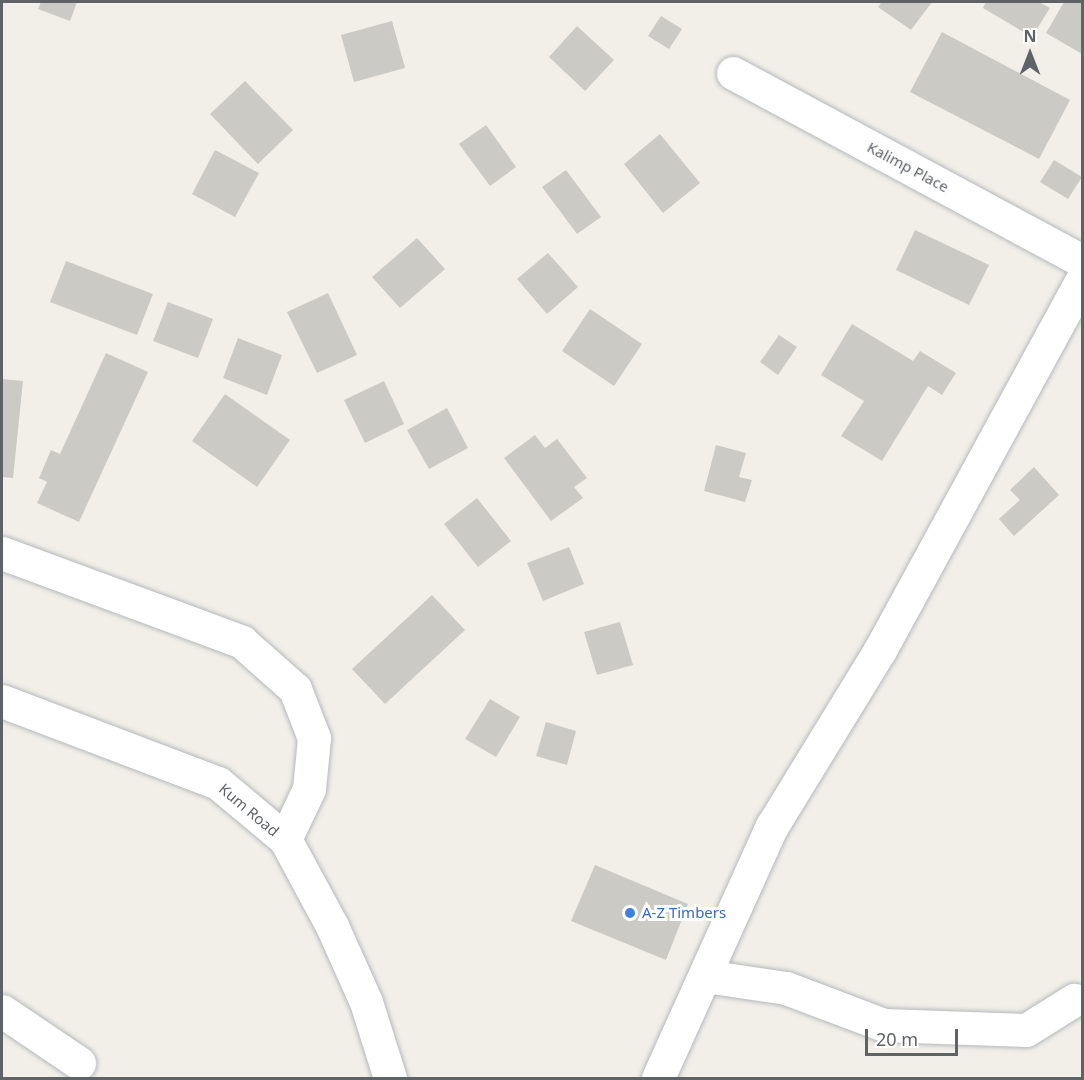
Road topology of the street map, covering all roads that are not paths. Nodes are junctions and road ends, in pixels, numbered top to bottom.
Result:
1 (733, 74) dead end
2 (1083, 261) edge
3 (1083, 280) edge
4 (2, 553) edge
5 (2, 702) edge
6 (285, 839) junction
7 (705, 976) junction
8 (1074, 1000) dead end
9 (2, 1011) edge
10 (79, 1063) dead end
11 (390, 1078) edge
12 (658, 1078) edge

1 - 2 street, Kalimp Place
3 - 7 street
4 - 6 street
5 - 6 street, Kum Road
6 - 11 street, Kum Road
7 - 8 street
7 - 12 street
9 - 10 street

